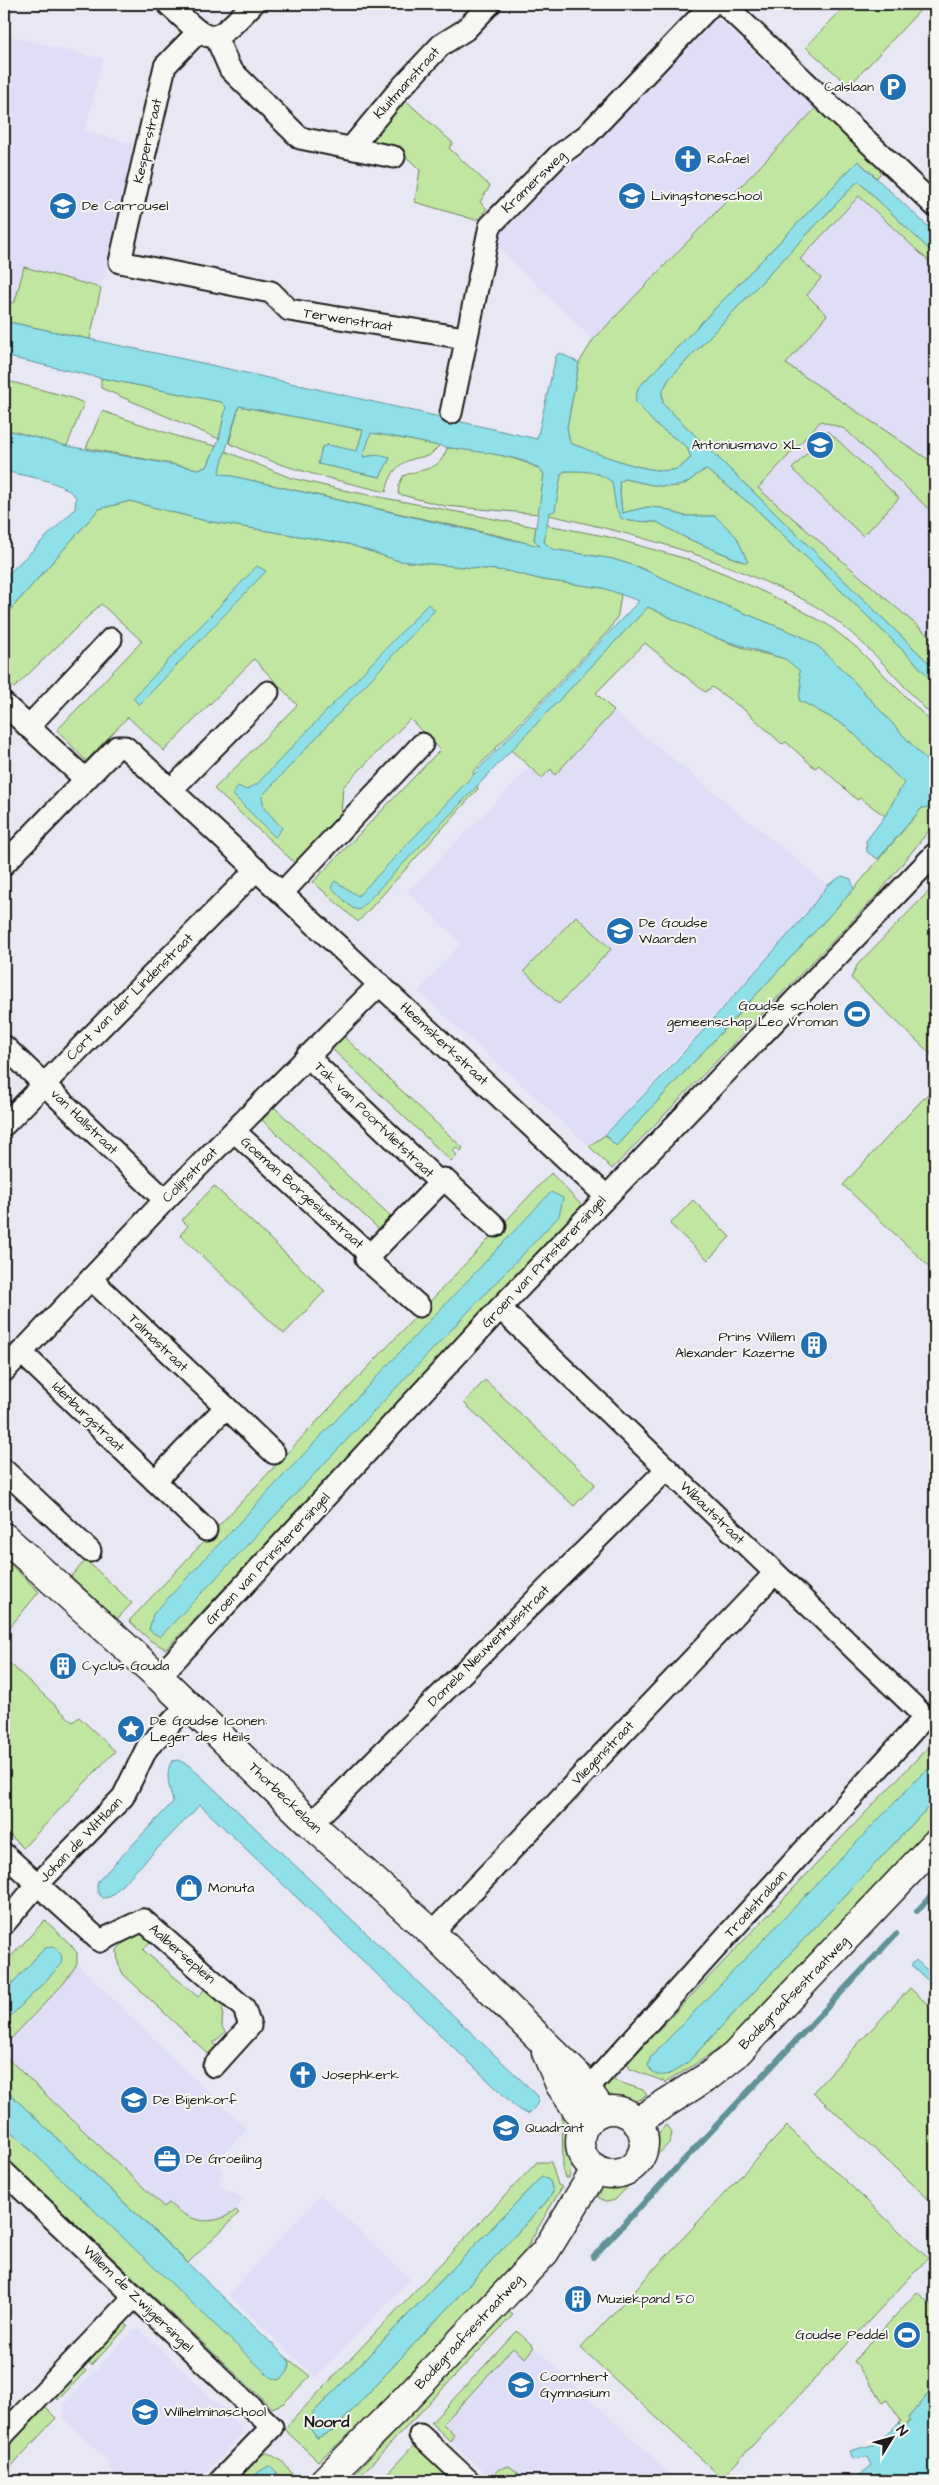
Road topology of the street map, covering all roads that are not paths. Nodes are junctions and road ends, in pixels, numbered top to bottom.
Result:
1 (168, 4) edge
2 (253, 4) edge
3 (490, 4) edge
4 (712, 4) edge
5 (724, 4) edge
6 (207, 34) junction
7 (351, 148) junction
8 (394, 157) dead end
9 (935, 206) edge
10 (120, 262) joint
11 (465, 338) junction
12 (451, 413) dead end
13 (111, 639) dead end
14 (268, 692) dead end
15 (4, 704) edge
16 (28, 727) junction
17 (422, 744) dead end
18 (84, 778) junction
19 (172, 790) junction
20 (935, 854) edge
21 (4, 864) edge
22 (257, 869) junction
23 (282, 893) junction
24 (380, 984) junction
25 (4, 1046) edge
26 (307, 1056) junction
27 (44, 1084) junction
28 (4, 1125) edge
29 (234, 1131) junction
30 (440, 1183) junction
31 (606, 1196) junction
32 (164, 1200) junction
33 (402, 1223) joint
34 (495, 1226) dead end
35 (370, 1255) junction
36 (91, 1279) junction
37 (419, 1306) dead end
38 (500, 1308) junction
39 (21, 1352) junction
40 (4, 1371) edge
41 (226, 1407) junction
42 (274, 1453) dead end
43 (667, 1469) junction
44 (4, 1470) edge
45 (155, 1481) junction
46 (206, 1530) dead end
47 (4, 1537) edge
48 (90, 1551) dead end
49 (775, 1573) junction
50 (158, 1677) junction
51 (188, 1705) junction
52 (925, 1717) joint
53 (311, 1824) junction
54 (935, 1844) edge
55 (4, 1854) edge
56 (37, 1886) junction
57 (4, 1924) edge
58 (432, 1933) junction
59 (542, 2042) junction
60 (214, 2066) dead end
61 (586, 2088) junction
62 (594, 2117) junction
63 (636, 2122) junction
64 (596, 2169) junction
65 (4, 2172) edge
66 (134, 2296) junction
67 (4, 2434) edge
68 (420, 2435) dead end
69 (220, 2481) edge
70 (326, 2481) edge
71 (469, 2481) edge

1 - 6 street
2 - 6 street
3 - 7 street, Kluitmanstraat
4 - 11 street, Kramersweg
5 - 9 street
6 - 7 street
6 - 10 street, Kesperstraat
7 - 8 street
10 - 11 street, Terwenstraat
11 - 12 street, Kramersweg
13 - 16 street
14 - 19 street
15 - 16 street
16 - 18 street
17 - 23 street
18 - 19 street, Heemskerkstraat
18 - 21 street, Heemskerkstraat
19 - 22 street, Heemskerkstraat
20 - 31 street, Groen van Prinsterersingel
22 - 23 street, Heemskerkstraat
22 - 27 street, Cort van der Lindenstraat
23 - 24 street, Heemskerkstraat
24 - 26 street, Colijnstraat
24 - 31 street, Heemskerkstraat
25 - 27 street, van Hallstraat
26 - 29 street, Colijnstraat
26 - 30 street, Tak van Poortvlietstraat
27 - 28 street, Cort van der Lindenstraat
27 - 32 street, van Hallstraat
29 - 32 street, Colijnstraat
29 - 35 street, Goeman Borgesiusstraat
30 - 33 street, Tak van Poortvlietstraat
30 - 34 street, Tak van Poortvlietstraat
31 - 38 street, Groen van Prinsterersingel
32 - 36 street, Colijnstraat
33 - 35 street, Goeman Borgesiusstraat
35 - 37 street, Goeman Borgesiusstraat
36 - 39 street, Colijnstraat
36 - 41 street, Talmastraat
38 - 43 street, Wibautstraat
38 - 50 street, Groen van Prinsterersingel
39 - 40 street, Colijnstraat
39 - 45 street, Idenburgstraat
41 - 42 street, Talmastraat
41 - 45 street
43 - 49 street, Wibautstraat
43 - 53 street, Domela Nieuwenhuisstraat
44 - 48 street
45 - 46 street, Idenburgstraat
47 - 50 main road, Thorbeckelaan
49 - 52 street, Wibautstraat
49 - 58 street, Vliegenstraat
50 - 51 main road, Thorbeckelaan
51 - 53 main road, Thorbeckelaan
51 - 56 street, Johan de Wittlaan
52 - 61 street, Troelstralaan
53 - 58 main road, Thorbeckelaan
54 - 63 main road, Bodegraafsestraatweg
55 - 56 street
56 - 57 street, Johan de Wittlaan
56 - 60 street, Aalberseplein
58 - 59 main road, Thorbeckelaan
59 - 61 main road, Thorbeckelaan
59 - 62 main road, Thorbeckelaan
61 - 62 main road, Thorbeckelaan
62 - 63 main road
62 - 64 main road
63 - 64 main road
64 - 70 main road, Bodegraafsestraatweg
65 - 66 street, Willem de Zwijgersingel
66 - 67 street
66 - 69 street, Willem de Zwijgersingel
68 - 71 street

